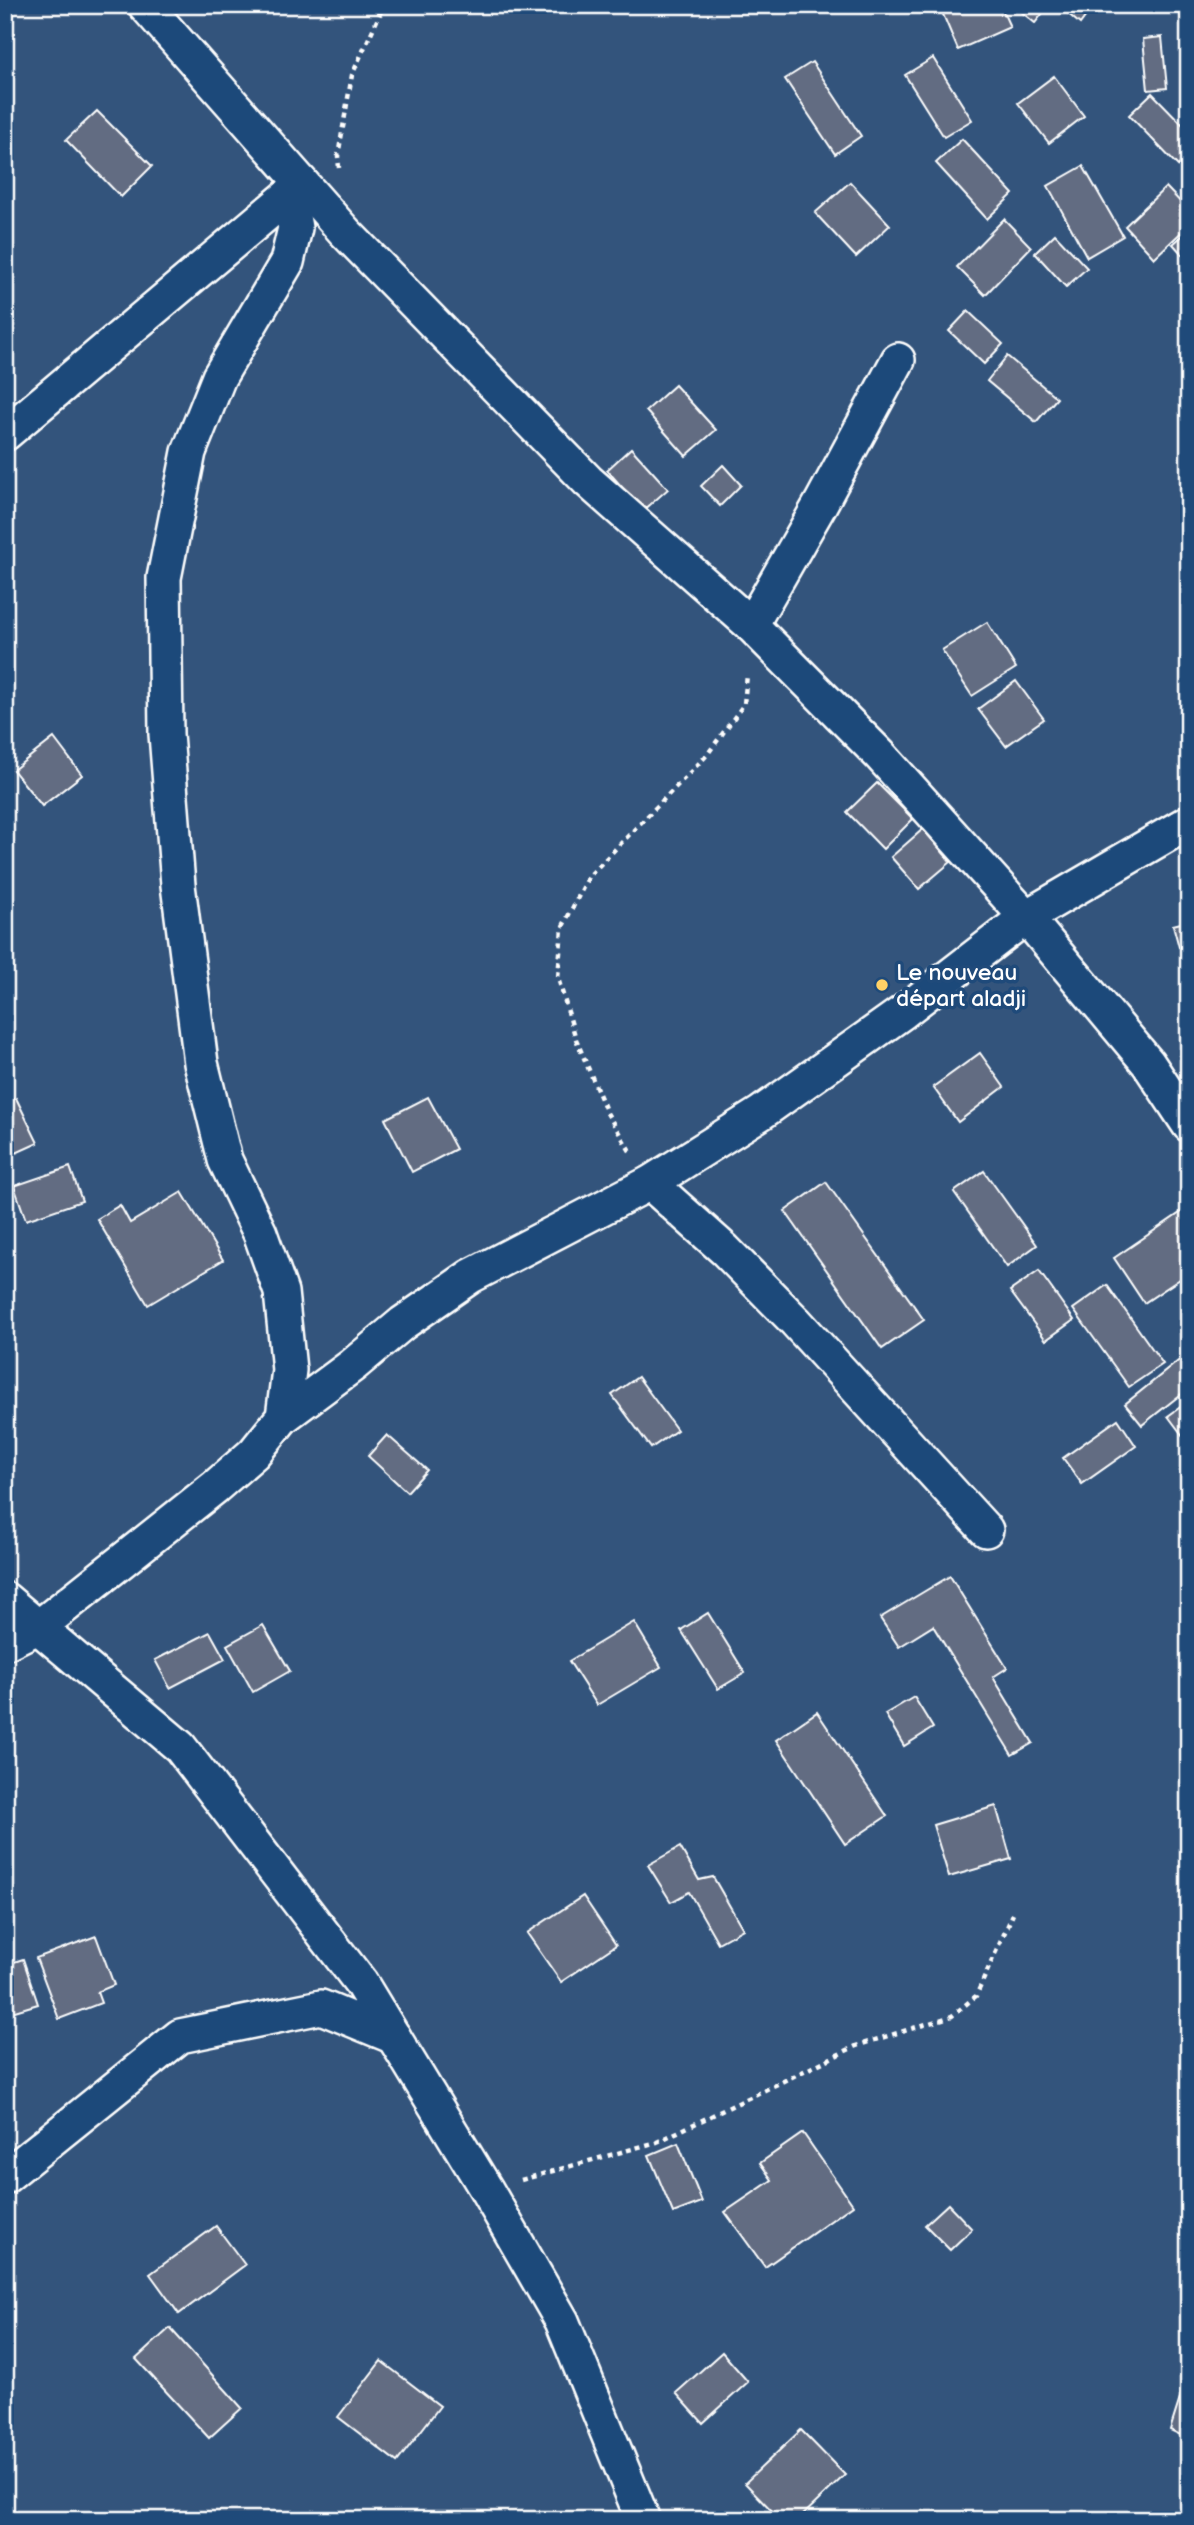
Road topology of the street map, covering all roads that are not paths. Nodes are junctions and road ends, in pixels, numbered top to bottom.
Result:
1 (145, 5) edge
2 (295, 188) junction
3 (898, 360) dead end
4 (5, 434) edge
5 (751, 625) junction
6 (1189, 822) edge
7 (1026, 918) junction
8 (1189, 1125) edge
9 (650, 1183) junction
10 (283, 1417) junction
11 (986, 1530) dead end
12 (5, 1599) edge
13 (40, 1626) junction
14 (5, 1643) edge
15 (394, 2038) junction
16 (5, 2177) edge
17 (643, 2520) edge

1 - 2 street
2 - 4 street
2 - 5 street
2 - 10 street
3 - 5 street
5 - 7 street
6 - 7 street
7 - 8 street
7 - 9 street
9 - 10 street
9 - 11 street
10 - 13 street
12 - 13 street
13 - 14 street
13 - 15 street
15 - 16 street
15 - 17 street

